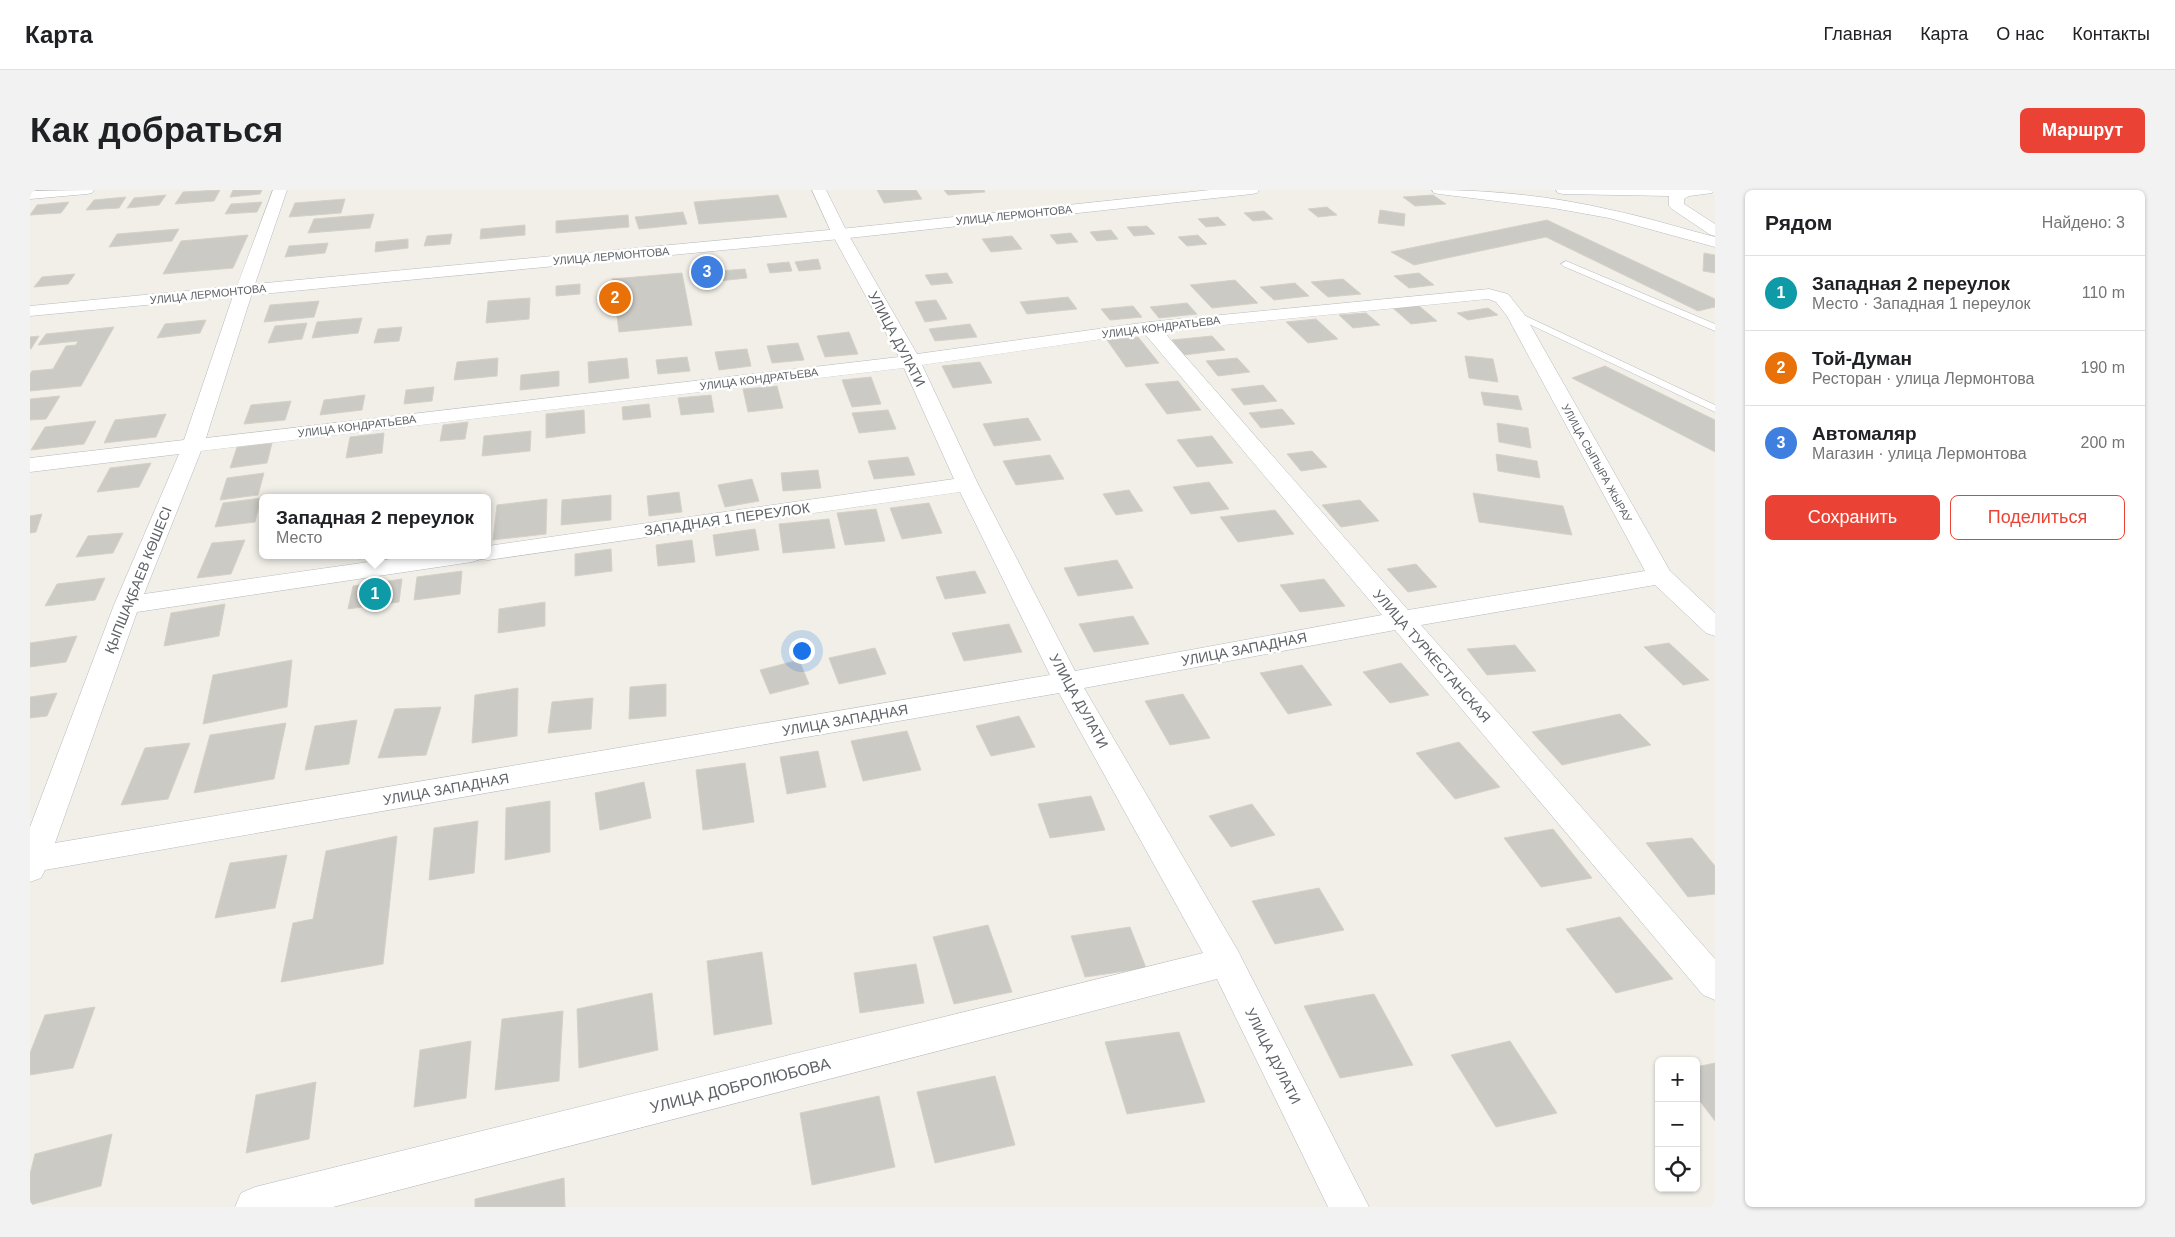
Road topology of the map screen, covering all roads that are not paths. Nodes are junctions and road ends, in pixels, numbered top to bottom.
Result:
1 (87, 190) edge
2 (280, 190) edge
3 (819, 190) edge
4 (1252, 190) edge
5 (1439, 190) edge
6 (1563, 190) edge
7 (1587, 190) edge
8 (1707, 190) edge
9 (1686, 192) junction
10 (30, 195) edge
11 (1715, 231) edge
12 (840, 234) junction
13 (1715, 241) edge
14 (1566, 264) dead end
15 (244, 290) junction
16 (1489, 294) joint
17 (30, 311) edge
18 (1515, 314) junction
19 (1150, 327) junction
20 (1715, 328) edge
21 (911, 361) junction
22 (1715, 409) edge
23 (193, 445) junction
24 (30, 465) edge
25 (967, 484) junction
26 (491, 553) edge
27 (444, 559) edge
28 (1660, 576) junction
29 (127, 605) junction
30 (1402, 620) junction
31 (1715, 627) edge
32 (1067, 682) junction
33 (31, 863) edge
34 (1226, 962) junction
35 (1715, 984) edge
36 (255, 1207) edge
37 (1349, 1207) edge

1 - 10 street
2 - 15 street, ҚЫПШАҚБАЕВ КӨШЕСІ
3 - 12 street, УЛИЦА ДУЛАТИ
4 - 12 street, УЛИЦА ЛЕРМОНТОВА
5 - 13 street
6 - 7 street
7 - 9 street
7 - 13 street
8 - 9 street
9 - 11 street
12 - 15 street, УЛИЦА ЛЕРМОНТОВА
12 - 21 street, УЛИЦА ДУЛАТИ
14 - 20 lane
15 - 17 street, УЛИЦА ЛЕРМОНТОВА
15 - 23 street, ҚЫПШАҚБАЕВ КӨШЕСІ
16 - 18 street, УЛИЦА СЫПЫРА ЖЫРАУ
16 - 19 street, УЛИЦА КОНДРАТЬЕВА
18 - 22 lane
18 - 28 street, УЛИЦА СЫПЫРА ЖЫРАУ
19 - 21 street, УЛИЦА КОНДРАТЬЕВА
19 - 30 street, УЛИЦА ТУРКЕСТАНСКАЯ
21 - 23 street, УЛИЦА КОНДРАТЬЕВА
21 - 25 street, УЛИЦА ДУЛАТИ
23 - 24 street, УЛИЦА КОНДРАТЬЕВА
23 - 29 street, ҚЫПШАҚБАЕВ КӨШЕСІ
25 - 26 street, ЗАПАДНАЯ 1 ПЕРЕУЛОК
25 - 32 street, УЛИЦА ДУЛАТИ
27 - 29 street
28 - 30 street, УЛИЦА ЗАПАДНАЯ
28 - 31 street, УЛИЦА СЫПЫРА ЖЫРАУ
29 - 33 street, ҚЫПШАҚБАЕВ КӨШЕСІ
30 - 32 street, УЛИЦА ЗАПАДНАЯ
30 - 35 street, УЛИЦА ТУРКЕСТАНСКАЯ
32 - 33 street, УЛИЦА ЗАПАДНАЯ
32 - 34 street, УЛИЦА ДУЛАТИ
34 - 36 street, УЛИЦА ДОБРОЛЮБОВА
34 - 37 street, УЛИЦА ДУЛАТИ

